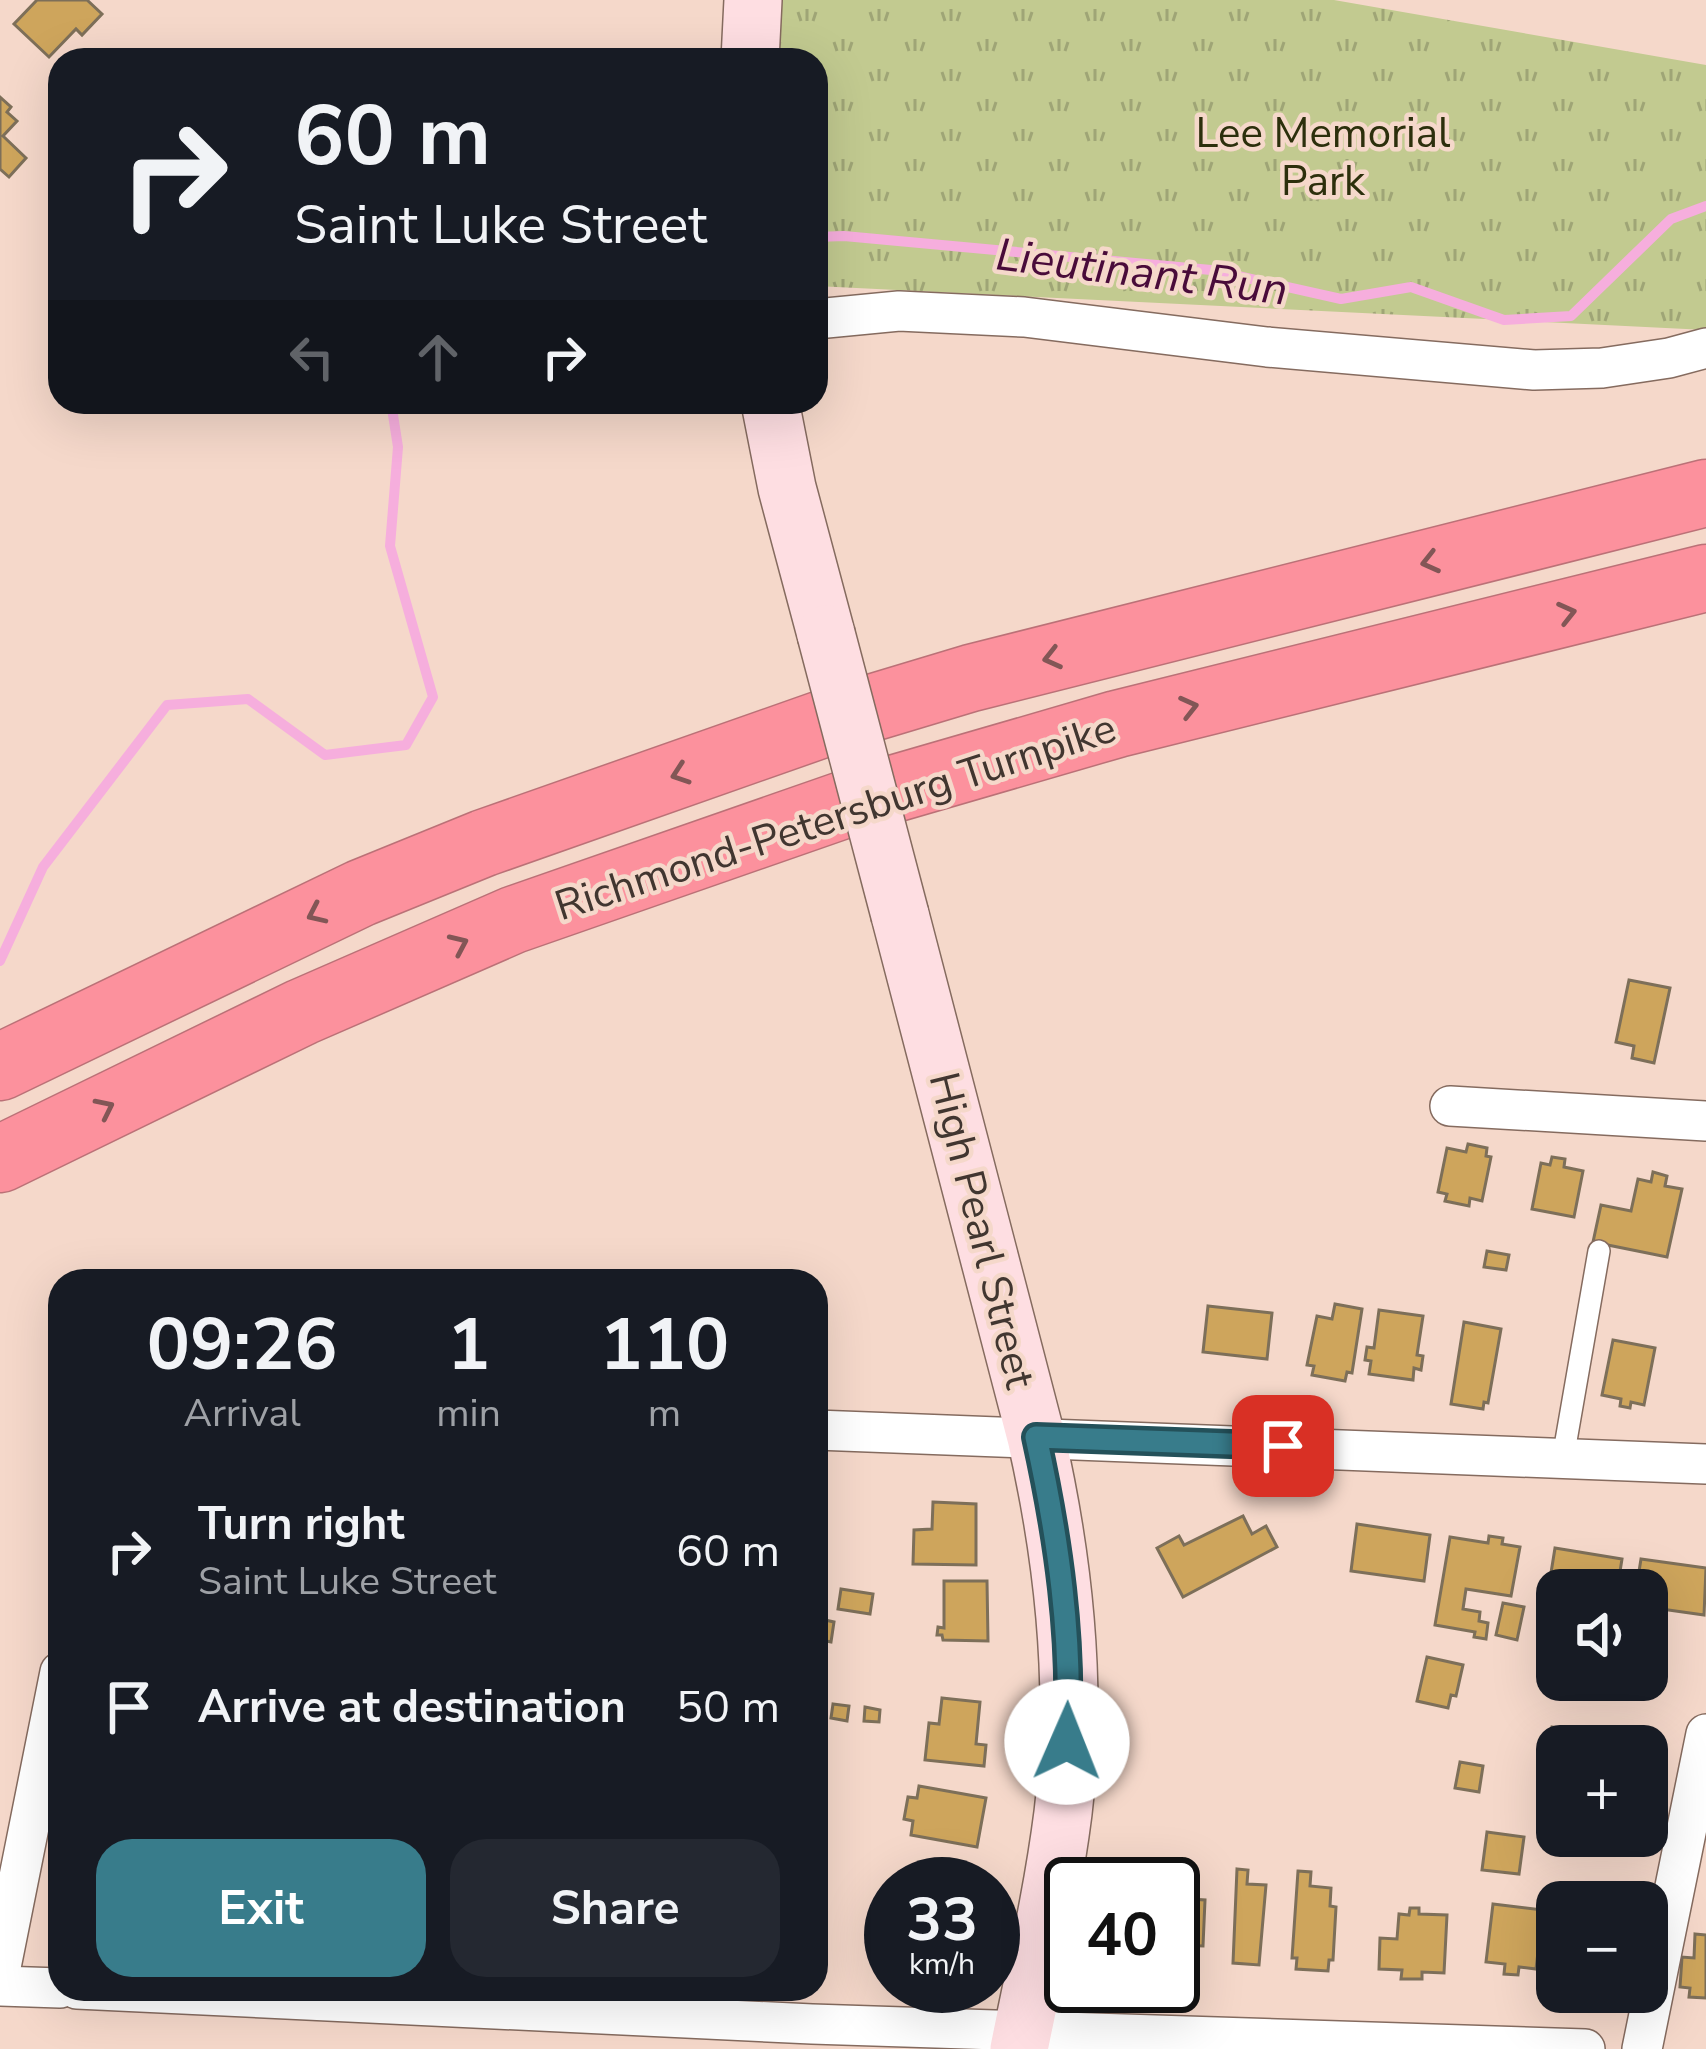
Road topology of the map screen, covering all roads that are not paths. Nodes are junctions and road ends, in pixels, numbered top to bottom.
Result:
1 (753, 0) edge
2 (751, 48) edge
3 (828, 318) edge
4 (1706, 348) edge
5 (772, 414) edge
6 (1706, 493) edge
7 (1706, 578) edge
8 (0, 1066) edge
9 (1450, 1106) dead end
10 (1706, 1121) edge
11 (0, 1159) edge
12 (1599, 1252) dead end
13 (828, 1430) edge
14 (1036, 1437) junction
15 (1563, 1458) junction
16 (1706, 1464) edge
17 (48, 1732) edge
18 (1706, 1734) edge
19 (0, 1972) edge
20 (0, 1986) edge
21 (48, 1988) edge
22 (554, 2001) edge
23 (594, 2002) edge
24 (1022, 2039) edge
25 (1585, 2049) edge
26 (1642, 2049) edge

1 - 2 street
3 - 4 street
5 - 14 street, High Pearl Street, bridge
6 -> 8 highway, Richmond-Petersburg Turnpike
11 -> 7 highway, Richmond-Petersburg Turnpike
9 - 10 street
12 - 15 lane
13 - 14 street
14 - 15 street
14 - 24 street, High Pearl Street
15 - 16 street
17 - 19 street
18 - 26 street
20 - 21 street
22 - 23 street
23 - 24 street
24 - 25 street

